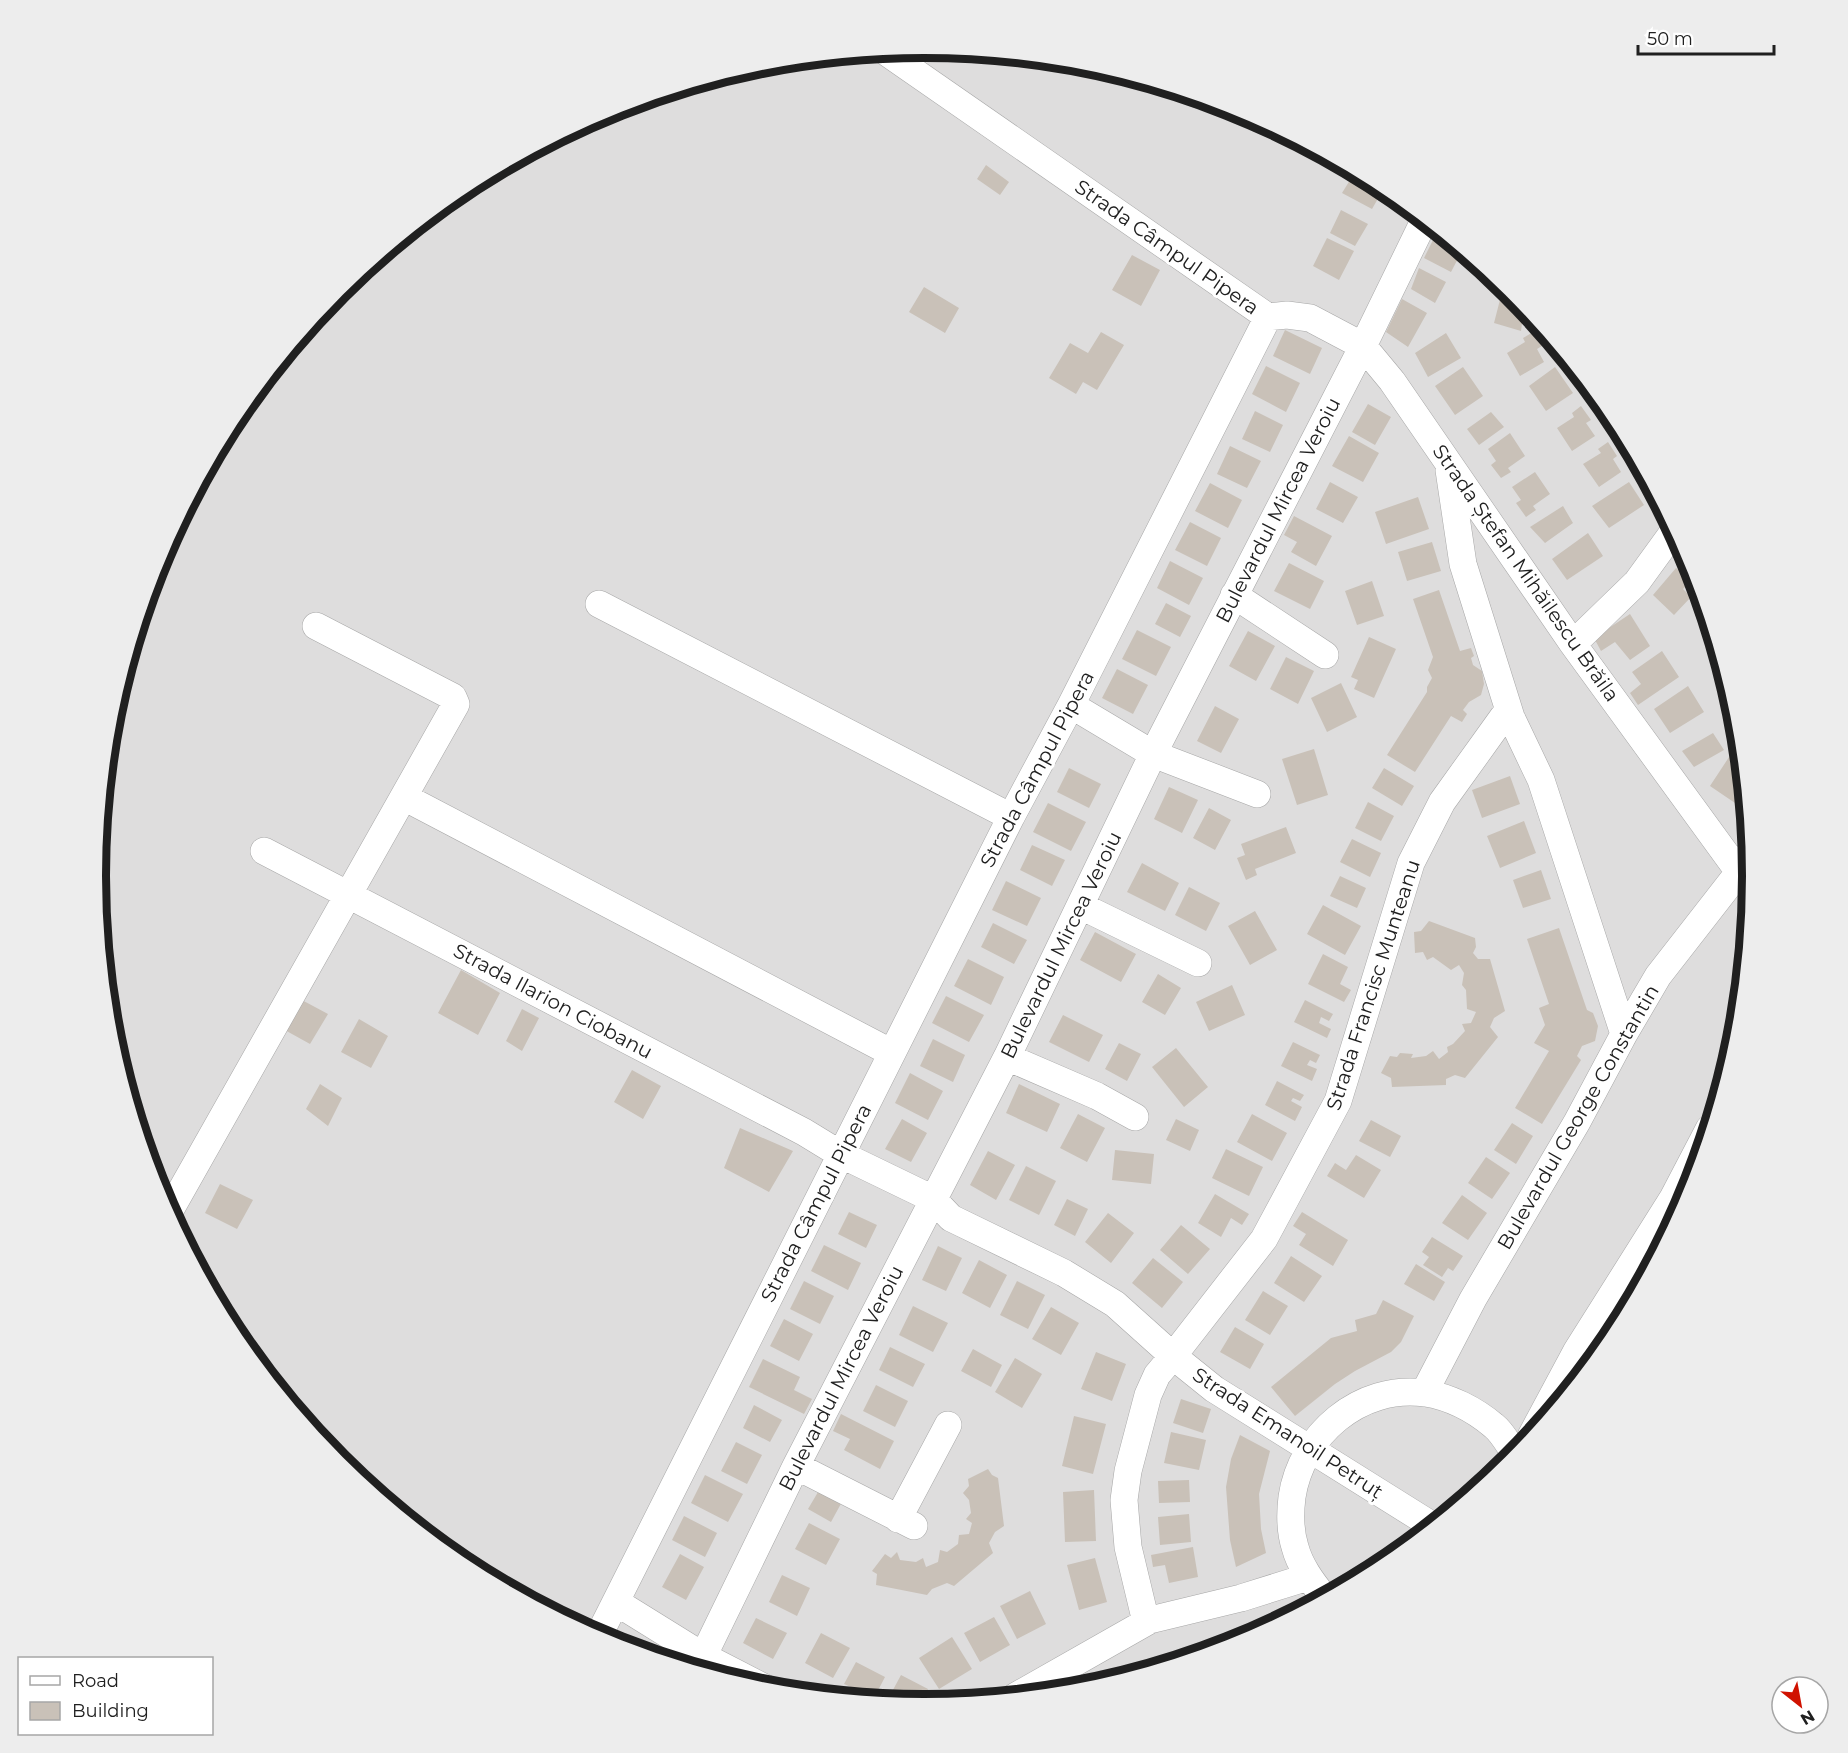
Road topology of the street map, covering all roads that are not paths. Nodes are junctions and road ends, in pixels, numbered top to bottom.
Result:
1 (896, 59) edge
2 (1421, 227) edge
3 (1268, 317) junction
4 (1363, 346) junction
5 (1448, 463) junction
6 (1669, 538) edge
7 (1234, 595) junction
8 (599, 604) dead end
9 (316, 626) dead end
10 (1573, 644) junction
11 (1325, 655) dead end
12 (1071, 705) junction
13 (1511, 717) junction
14 (1153, 754) junction
15 (1257, 794) dead end
16 (404, 797) junction
17 (1011, 817) junction
18 (264, 851) dead end
19 (1741, 861) edge
20 (1742, 874) edge
21 (349, 895) junction
22 (1081, 906) junction
23 (1198, 963) dead end
24 (1624, 1034) junction
25 (892, 1053) junction
26 (1007, 1057) junction
27 (1136, 1117) dead end
28 (840, 1154) junction
29 (1687, 1171) edge
30 (933, 1199) junction
31 (174, 1203) edge
32 (1173, 1356) junction
33 (1424, 1393) junction
34 (1549, 1404) edge
35 (948, 1425) dead end
36 (1510, 1447) edge
37 (1308, 1449) junction
38 (796, 1466) junction
39 (1426, 1522) edge
40 (1316, 1587) edge
41 (616, 1602) junction
42 (1146, 1622) junction
43 (603, 1628) edge
44 (700, 1663) edge
45 (1030, 1688) edge

1 - 3 street, Strada Câmpul Pipera
2 - 4 street, Bulevardul Mircea Veroiu
3 - 4 street, Strada Ștefan Mihăilescu Brăila
3 - 12 street, Strada Câmpul Pipera
4 - 5 street, Strada Ștefan Mihăilescu Brăila
4 - 7 street, Bulevardul Mircea Veroiu
5 - 10 street, Strada Ștefan Mihăilescu Brăila
5 - 13 street
6 - 10 street
7 - 11 street
7 - 14 street, Bulevardul Mircea Veroiu
8 - 17 street
9 - 16 street
10 - 19 street, Strada Ștefan Mihăilescu Brăila
12 - 14 street
12 - 17 street, Strada Câmpul Pipera
13 - 24 street
13 - 32 street, Strada Francisc Munteanu
14 - 15 street
14 - 22 street, Bulevardul Mircea Veroiu
16 - 21 street
16 - 25 street
17 - 25 street, Strada Câmpul Pipera
18 - 21 street, Strada Ilarion Ciobanu
20 - 24 street, Bulevardul George Constantin
21 - 28 street, Strada Ilarion Ciobanu
21 - 31 street
22 - 23 street
22 - 26 street, Bulevardul Mircea Veroiu
24 - 33 street, Bulevardul George Constantin
25 - 28 street, Strada Câmpul Pipera
26 - 27 street
26 - 30 street, Bulevardul Mircea Veroiu
28 - 30 street, Strada Emanoil Petruț
28 - 41 street, Strada Câmpul Pipera
29 - 34 street
30 - 32 street, Strada Emanoil Petruț
30 - 38 street, Bulevardul Mircea Veroiu
32 - 37 street, Strada Emanoil Petruț
32 - 42 street, Strada Francisc Munteanu
33 - 36 street
33 - 37 street
35 - 38 street
37 - 39 street, Strada Emanoil Petruț
37 - 40 street
38 - 44 street, Bulevardul Mircea Veroiu
40 - 42 street
41 - 43 street, Strada Câmpul Pipera
41 - 44 street
42 - 45 street

